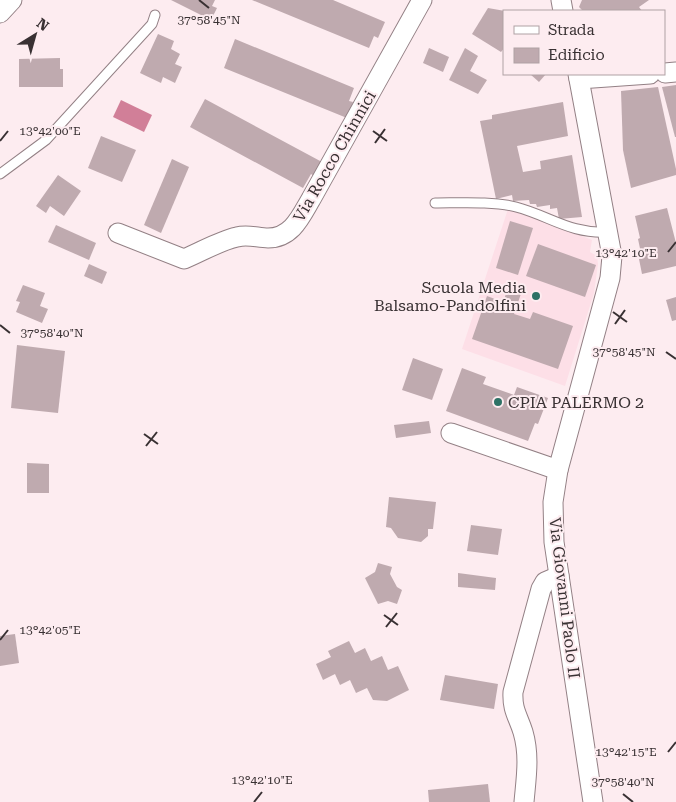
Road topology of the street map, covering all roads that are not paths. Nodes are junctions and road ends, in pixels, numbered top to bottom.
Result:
1 (12, 0) edge
2 (422, 0) edge
3 (0, 13) edge
4 (156, 15) dead end
5 (626, 75) edge
6 (578, 77) edge
7 (0, 174) edge
8 (435, 203) dead end
9 (608, 232) junction
10 (118, 233) dead end
11 (451, 433) dead end
12 (558, 470) junction
13 (559, 576) junction
14 (524, 802) edge
15 (593, 802) edge

1 - 3 street
2 - 10 street, Via Rocco Chinnici
4 - 7 lane
5 - 6 street
6 - 9 street, Via Giovanni Paolo II
8 - 9 lane
9 - 12 street, Via Giovanni Paolo II
11 - 12 street
12 - 13 street, Via Giovanni Paolo II
13 - 14 street
13 - 15 street, Via Giovanni Paolo II

